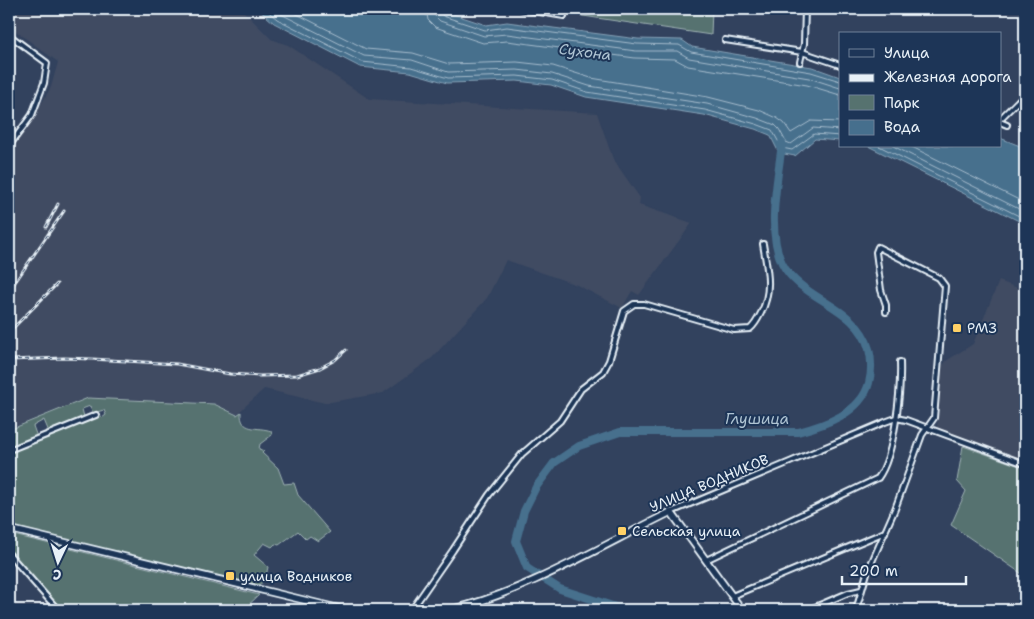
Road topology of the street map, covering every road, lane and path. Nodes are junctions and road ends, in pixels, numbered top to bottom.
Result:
1 (522, 9) edge
2 (805, 9) edge
3 (564, 16) dead end
4 (9, 35) edge
5 (726, 40) dead end
6 (802, 52) junction
7 (800, 62) dead end
8 (839, 65) edge
9 (1025, 94) edge
10 (1002, 119) edge
11 (1002, 122) edge
12 (1007, 125) dead end
13 (9, 146) edge
14 (763, 244) dead end
15 (886, 312) dead end
16 (900, 362) dead end
17 (96, 415) dead end
18 (896, 418) junction
19 (928, 428) junction
20 (9, 450) edge
21 (1025, 464) edge
22 (671, 512) junction
23 (9, 529) edge
24 (885, 532) junction
25 (9, 554) edge
26 (706, 560) junction
27 (861, 590) junction
28 (732, 596) junction
29 (58, 610) edge
30 (345, 610) edge
31 (414, 610) edge
32 (450, 610) edge
33 (742, 610) edge
34 (808, 610) edge
35 (856, 610) edge

1 - 3 street
2 - 6 street
4 - 13 street
5 - 6 street
6 - 7 street
6 - 8 street
9 - 10 street
11 - 12 street
14 - 31 street
15 - 19 street
16 - 18 street
17 - 20 street
18 - 19 street
18 - 22 street, УЛИЦА ВОДНИКОВ
18 - 26 street
19 - 21 street
19 - 24 street
22 - 26 main road
22 - 32 main road, УЛИЦА ВОДНИКОВ
23 - 30 main road
24 - 27 street
24 - 28 street
25 - 29 street
26 - 28 main road
27 - 34 street
27 - 35 street
28 - 33 main road

